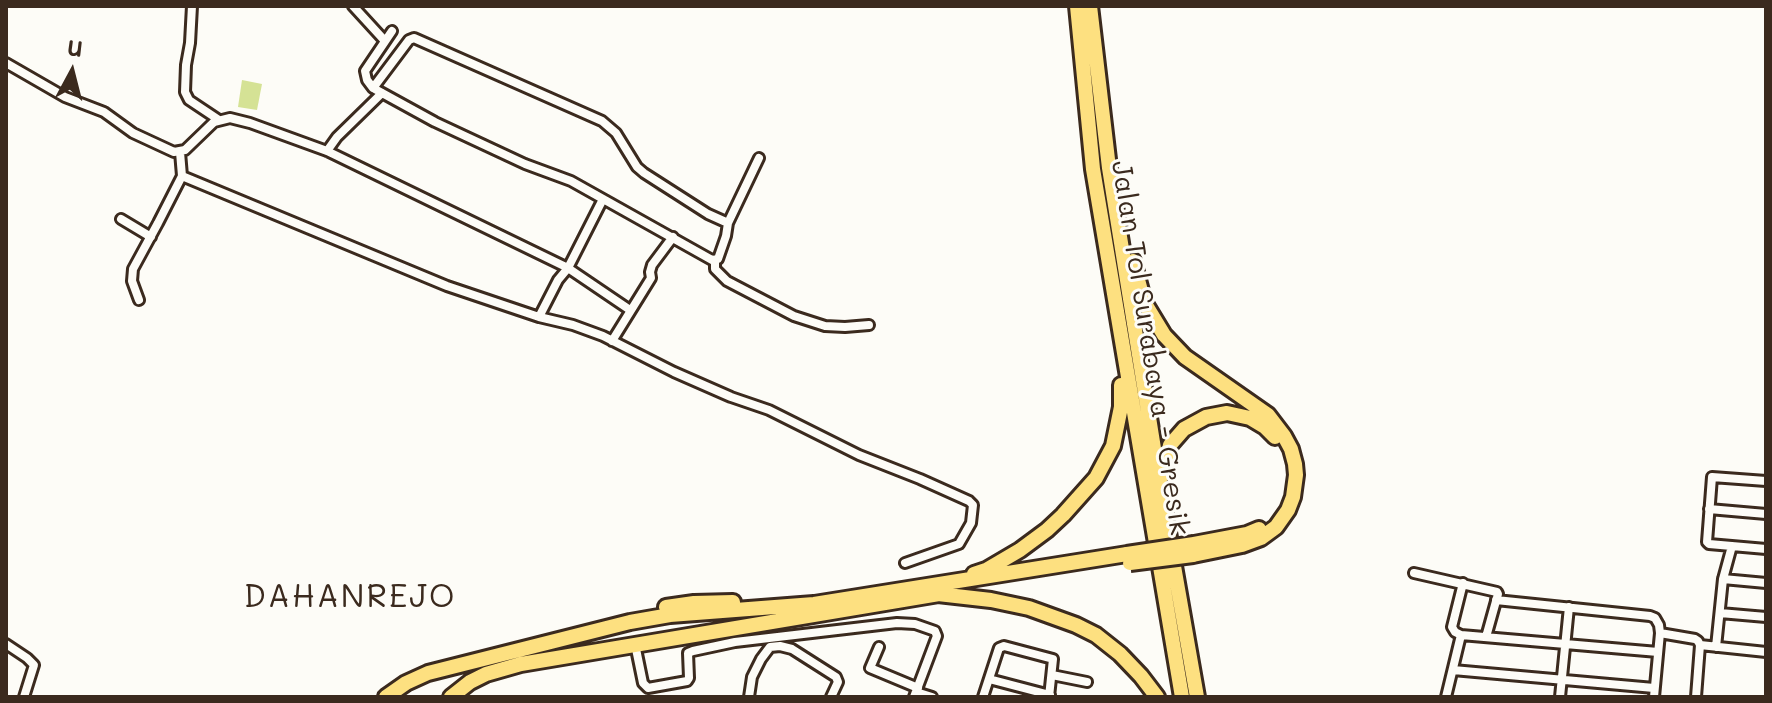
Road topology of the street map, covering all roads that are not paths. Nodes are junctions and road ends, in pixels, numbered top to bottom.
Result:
1 (192, 6) edge
2 (353, 6) edge
3 (1077, 6) edge
4 (1090, 6) edge
5 (392, 31) dead end
6 (385, 41) junction
7 (6, 63) edge
8 (378, 90) junction
9 (219, 120) junction
10 (327, 151) junction
11 (180, 152) junction
12 (759, 158) dead end
13 (1109, 168) junction
14 (182, 176) junction
15 (603, 199) junction
16 (121, 219) dead end
17 (728, 223) junction
18 (151, 237) junction
19 (673, 237) junction
20 (715, 261) junction
21 (568, 268) junction
22 (1109, 270) junction
23 (139, 300) dead end
24 (630, 310) junction
25 (539, 317) junction
26 (869, 325) dead end
27 (612, 341) junction
28 (1766, 481) edge
29 (1161, 492) junction
30 (1709, 509) junction
31 (1766, 514) edge
32 (1732, 546) junction
33 (1193, 549) junction
34 (1766, 549) edge
35 (905, 563) dead end
36 (1414, 573) dead end
37 (1723, 579) junction
38 (1463, 583) junction
39 (1766, 583) edge
40 (943, 589) junction
41 (1496, 600) junction
42 (1569, 607) junction
43 (1720, 613) junction
44 (1766, 617) edge
45 (1660, 633) junction
46 (1461, 635) junction
47 (1486, 637) junction
48 (1565, 643) junction
49 (6, 644) edge
50 (635, 644) junction
51 (1700, 645) junction
52 (879, 647) dead end
53 (1716, 647) junction
54 (1658, 652) junction
55 (1766, 652) edge
56 (1453, 670) junction
57 (1052, 675) junction
58 (989, 679) junction
59 (1562, 679) junction
60 (1087, 682) dead end
61 (916, 692) edge
62 (1654, 692) edge
63 (1050, 696) edge
64 (24, 697) edge
65 (386, 697) edge
66 (451, 697) edge
67 (749, 697) edge
68 (831, 697) edge
69 (932, 697) edge
70 (983, 697) edge
71 (1157, 697) edge
72 (1182, 697) edge
73 (1197, 697) edge
74 (1446, 697) edge
75 (1560, 697) edge
76 (1696, 697) edge

1 - 9 street
2 - 6 street
3 - 22 highway, Jalan Tol Surabaya - Gresik
4 - 13 highway
5 - 6 street
6 - 8 street
7 - 11 street
8 - 10 street
8 - 15 street
8 - 17 street
9 - 10 street
9 - 11 street
10 - 21 street
11 - 14 street
12 - 17 street
13 - 29 highway, Jalan Tol Surabaya - Gresik
13 - 33 highway
14 - 18 street
14 - 25 street
15 - 19 street
15 - 21 street
16 - 18 street
17 - 20 street
18 - 23 street
19 - 20 street
19 - 24 street
20 - 26 street
21 - 24 street
21 - 25 street
22 - 40 highway
22 - 72 highway, Jalan Tol Surabaya - Gresik
24 - 27 street
25 - 27 street
27 - 35 street
28 - 30 street
29 - 33 highway
29 - 73 highway, Jalan Tol Surabaya - Gresik
30 - 31 street
30 - 32 street
32 - 34 street
32 - 37 street
33 - 40 highway, bridge
36 - 38 street
37 - 39 street
37 - 43 street
38 - 41 street
38 - 46 street
40 - 50 highway
40 - 65 highway
40 - 71 highway
41 - 42 street
41 - 47 street
42 - 45 street
42 - 48 street
43 - 44 street
43 - 53 street
45 - 51 street
45 - 54 street
46 - 47 street
46 - 56 street
47 - 48 street
48 - 54 street
48 - 59 street
49 - 64 street
50 - 61 street
50 - 66 highway
51 - 53 street
51 - 76 street
52 - 61 street
53 - 55 street
54 - 62 street
56 - 59 street
56 - 74 street
57 - 58 street
57 - 60 street
57 - 63 street
58 - 63 street
58 - 70 street
59 - 62 street
59 - 75 street
61 - 69 street
67 - 68 street

